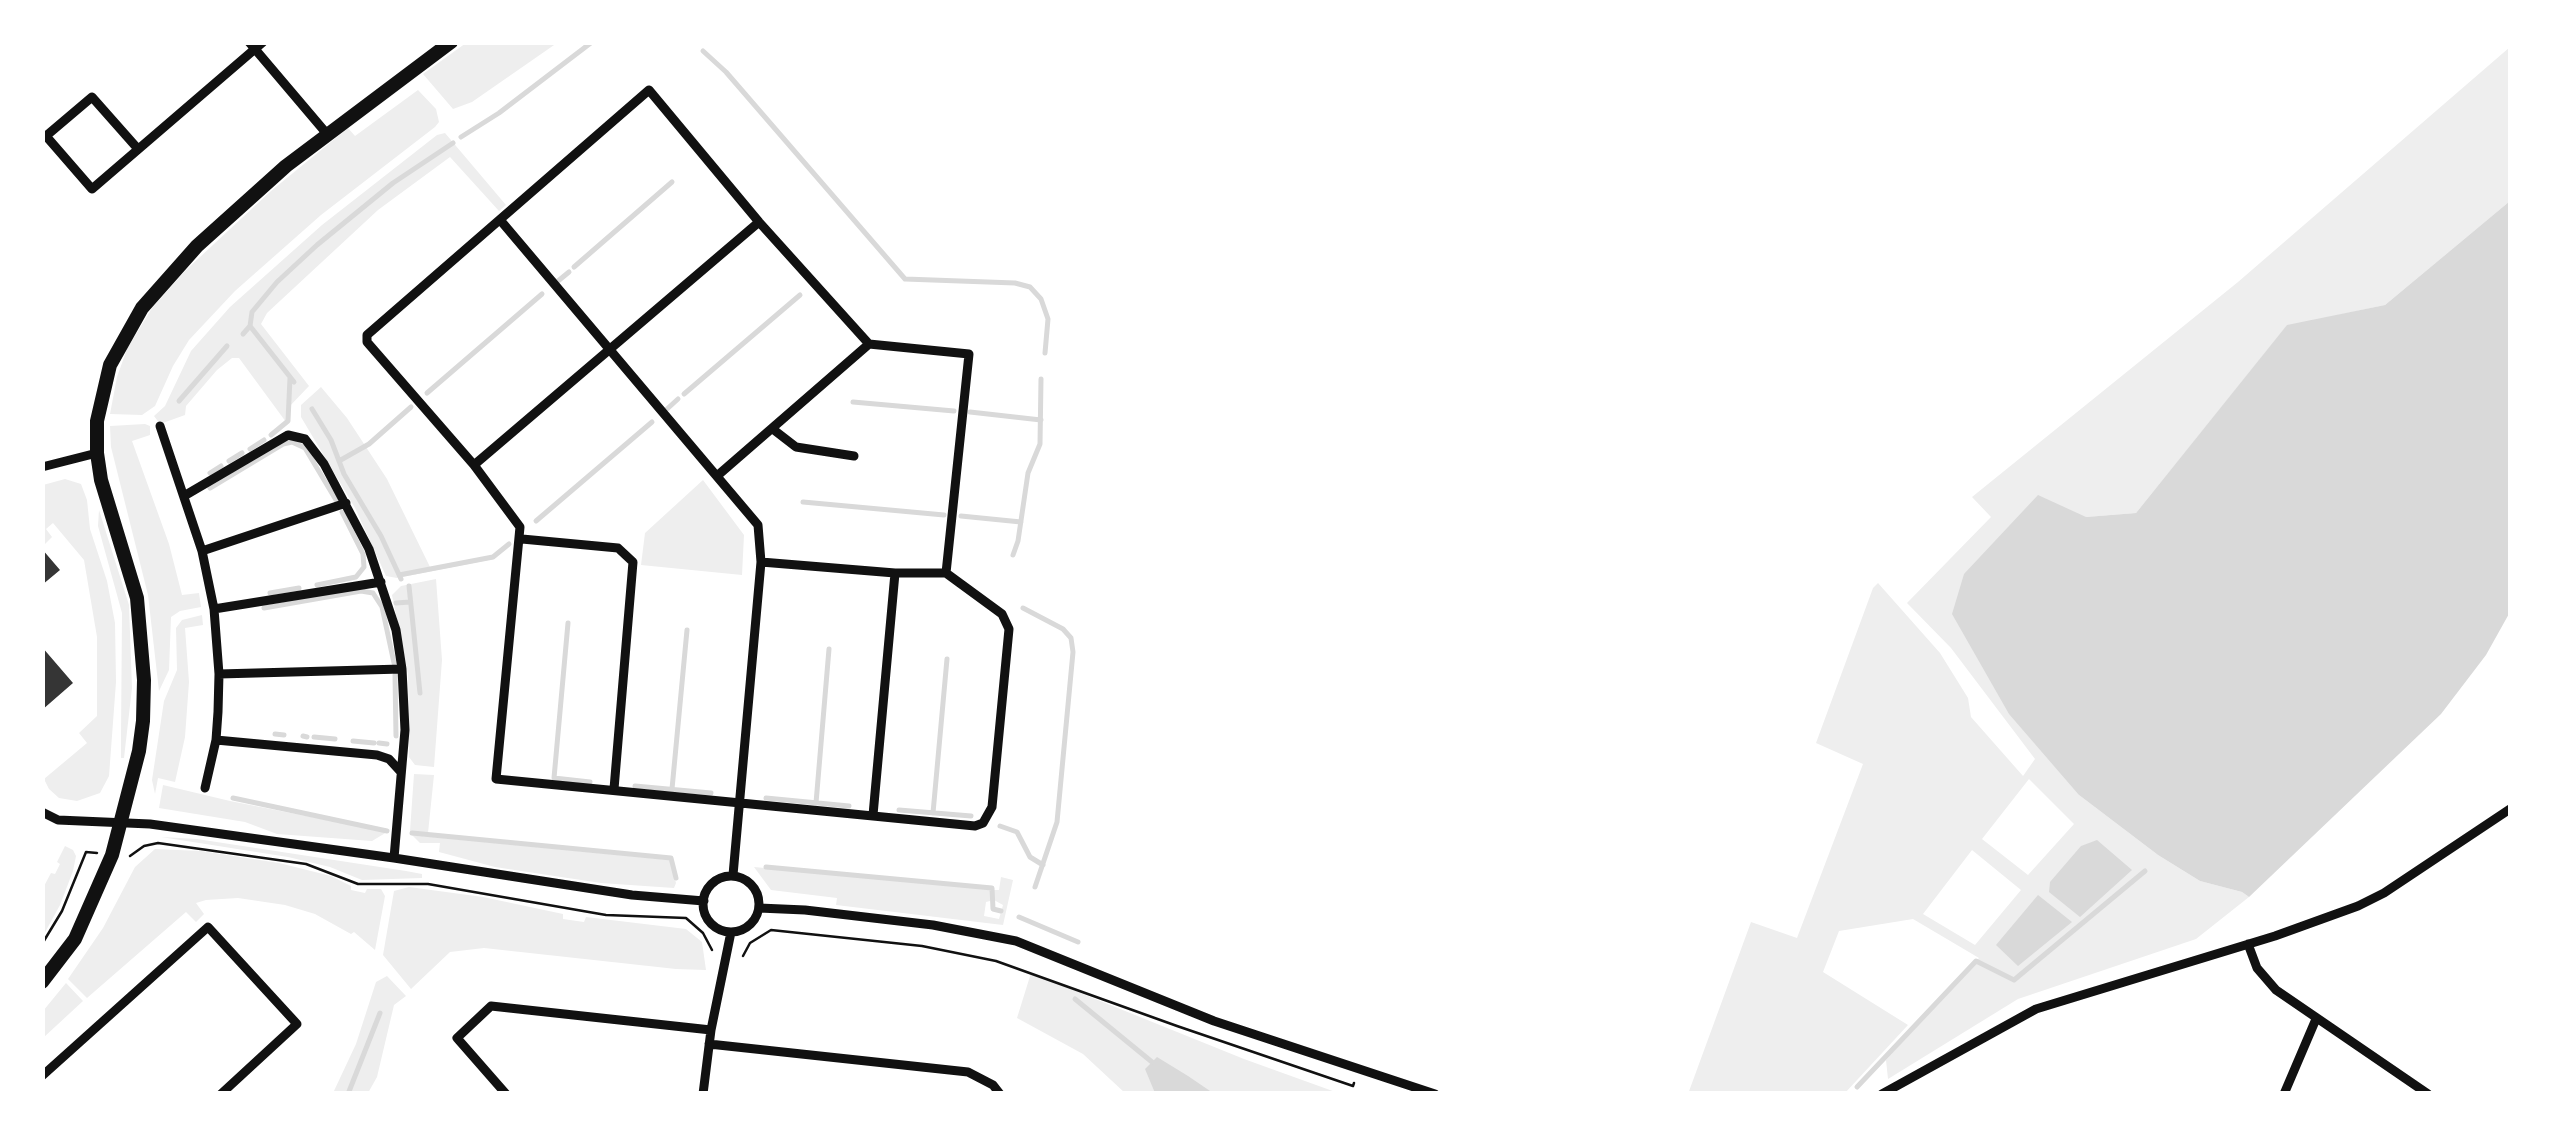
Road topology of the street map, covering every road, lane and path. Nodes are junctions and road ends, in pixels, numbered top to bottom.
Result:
1 (451, 42) edge
2 (255, 45) edge
3 (327, 134) junction
4 (138, 150) junction
5 (500, 221) junction
6 (759, 222) junction
7 (869, 344) junction
8 (608, 348) junction
9 (160, 426) dead end
10 (774, 430) junction
11 (97, 453) junction
12 (854, 456) dead end
13 (474, 465) junction
14 (42, 466) edge
15 (717, 476) junction
16 (184, 496) junction
17 (346, 503) junction
18 (522, 539) junction
19 (202, 550) junction
20 (761, 562) junction
21 (896, 573) junction
22 (946, 573) junction
23 (381, 582) junction
24 (214, 609) junction
25 (402, 668) junction
26 (220, 674) junction
27 (216, 740) junction
28 (400, 771) junction
29 (205, 788) dead end
30 (614, 790) junction
31 (740, 804) junction
32 (2510, 809) edge
33 (42, 812) edge
34 (873, 815) junction
35 (122, 823) junction
36 (86, 852) dead end
37 (132, 856) dead end
38 (394, 858) junction
39 (733, 874) junction
40 (704, 900) junction
41 (759, 908) junction
42 (732, 932) junction
43 (42, 944) edge
44 (2248, 944) junction
45 (713, 951) dead end
46 (743, 956) dead end
47 (42, 982) edge
48 (2316, 1019) junction
49 (711, 1030) junction
50 (708, 1044) junction
51 (42, 1076) edge
52 (1354, 1086) dead end
53 (222, 1094) edge
54 (506, 1094) edge
55 (703, 1094) edge
56 (1000, 1094) edge
57 (1435, 1094) edge
58 (1882, 1094) edge
59 (2284, 1094) edge
60 (2428, 1094) edge

1 - 3 main road
2 - 3 street
2 - 4 street
3 - 11 main road
4 - 4 street
5 - 6 street
5 - 8 street
5 - 13 street
6 - 7 street
6 - 8 street
7 - 10 street
7 - 22 street
8 - 13 street
8 - 15 street
9 - 16 street
10 - 12 street
10 - 15 street
11 - 14 street
11 - 35 main road
13 - 18 street
15 - 20 street
16 - 17 street
16 - 19 street
17 - 19 street
17 - 23 street
18 - 30 street
18 - 30 street
19 - 24 street
20 - 21 street
20 - 31 street
21 - 22 street
21 - 34 street
22 - 34 street
23 - 24 street
23 - 25 street
24 - 26 street
25 - 26 street
25 - 28 street
26 - 27 street
27 - 28 street
27 - 29 street
28 - 38 street
30 - 31 street
31 - 34 street
31 - 39 street
32 - 44 street
33 - 35 street
35 - 38 street
35 - 47 main road
36 - 43 path
37 - 45 path
38 - 40 street
39 - 40 street
39 - 41 street
40 - 42 street
41 - 42 street
41 - 57 street
42 - 49 street
44 - 48 street
44 - 58 street
46 - 52 path
48 - 59 street
48 - 60 street
49 - 50 street
49 - 54 street
50 - 55 street
50 - 56 street
51 - 53 street

